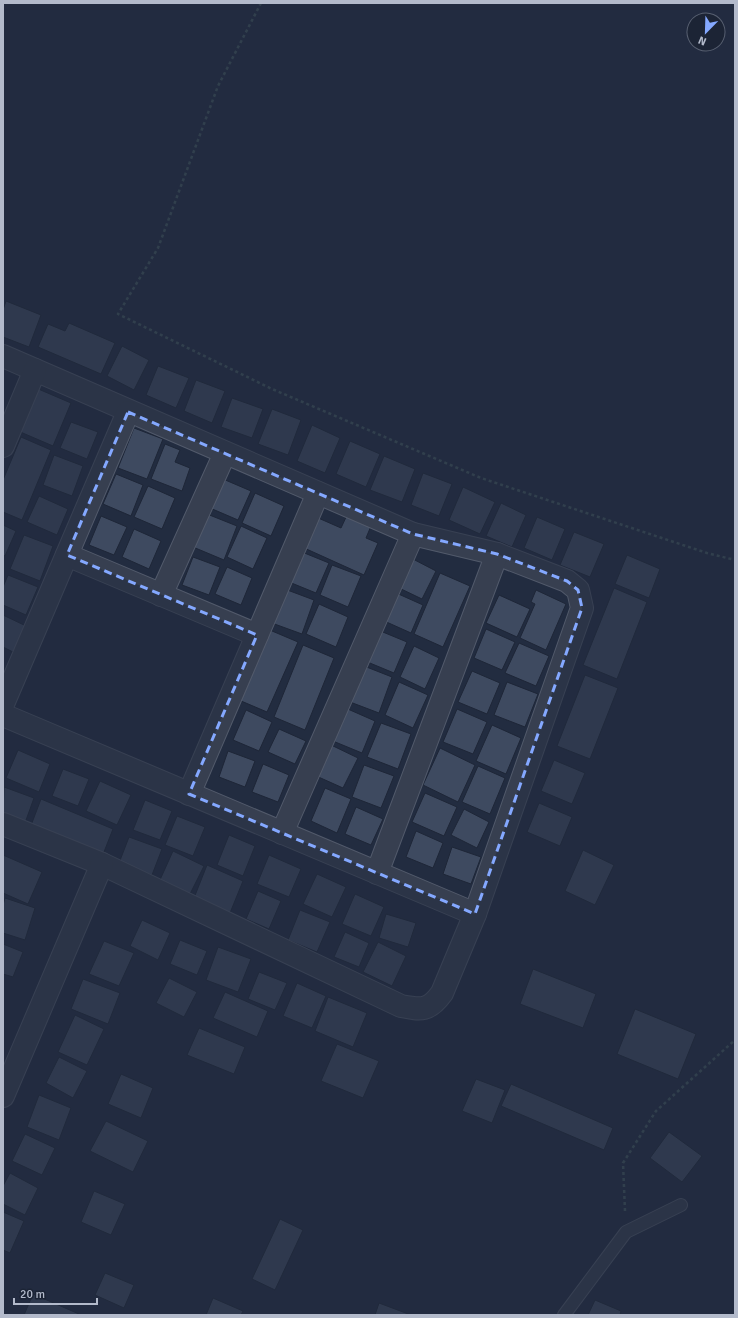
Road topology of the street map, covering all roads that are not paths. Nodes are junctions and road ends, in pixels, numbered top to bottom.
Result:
1 (3, 356) edge
2 (35, 370) junction
3 (128, 412) junction
4 (3, 446) edge
5 (225, 453) junction
6 (318, 493) junction
7 (413, 534) junction
8 (497, 554) junction
9 (66, 555) junction
10 (161, 595) junction
11 (257, 635) junction
12 (3, 704) edge
13 (3, 716) edge
14 (189, 794) junction
15 (3, 824) edge
16 (282, 833) junction
17 (102, 864) junction
18 (377, 873) junction
19 (475, 914) junction
20 (3, 1096) edge
21 (681, 1205) dead end
22 (564, 1315) edge

1 - 2 street
2 - 3 street
2 - 4 street
3 - 5 street
3 - 9 street
5 - 6 street
5 - 10 street
6 - 7 street
6 - 11 street
7 - 8 street
7 - 16 street
8 - 18 street
8 - 19 street
9 - 10 street
9 - 12 street
10 - 11 street
11 - 14 street
13 - 14 street
14 - 16 street
15 - 17 street
16 - 18 street
17 - 19 street
17 - 20 street
18 - 19 street
21 - 22 lane

